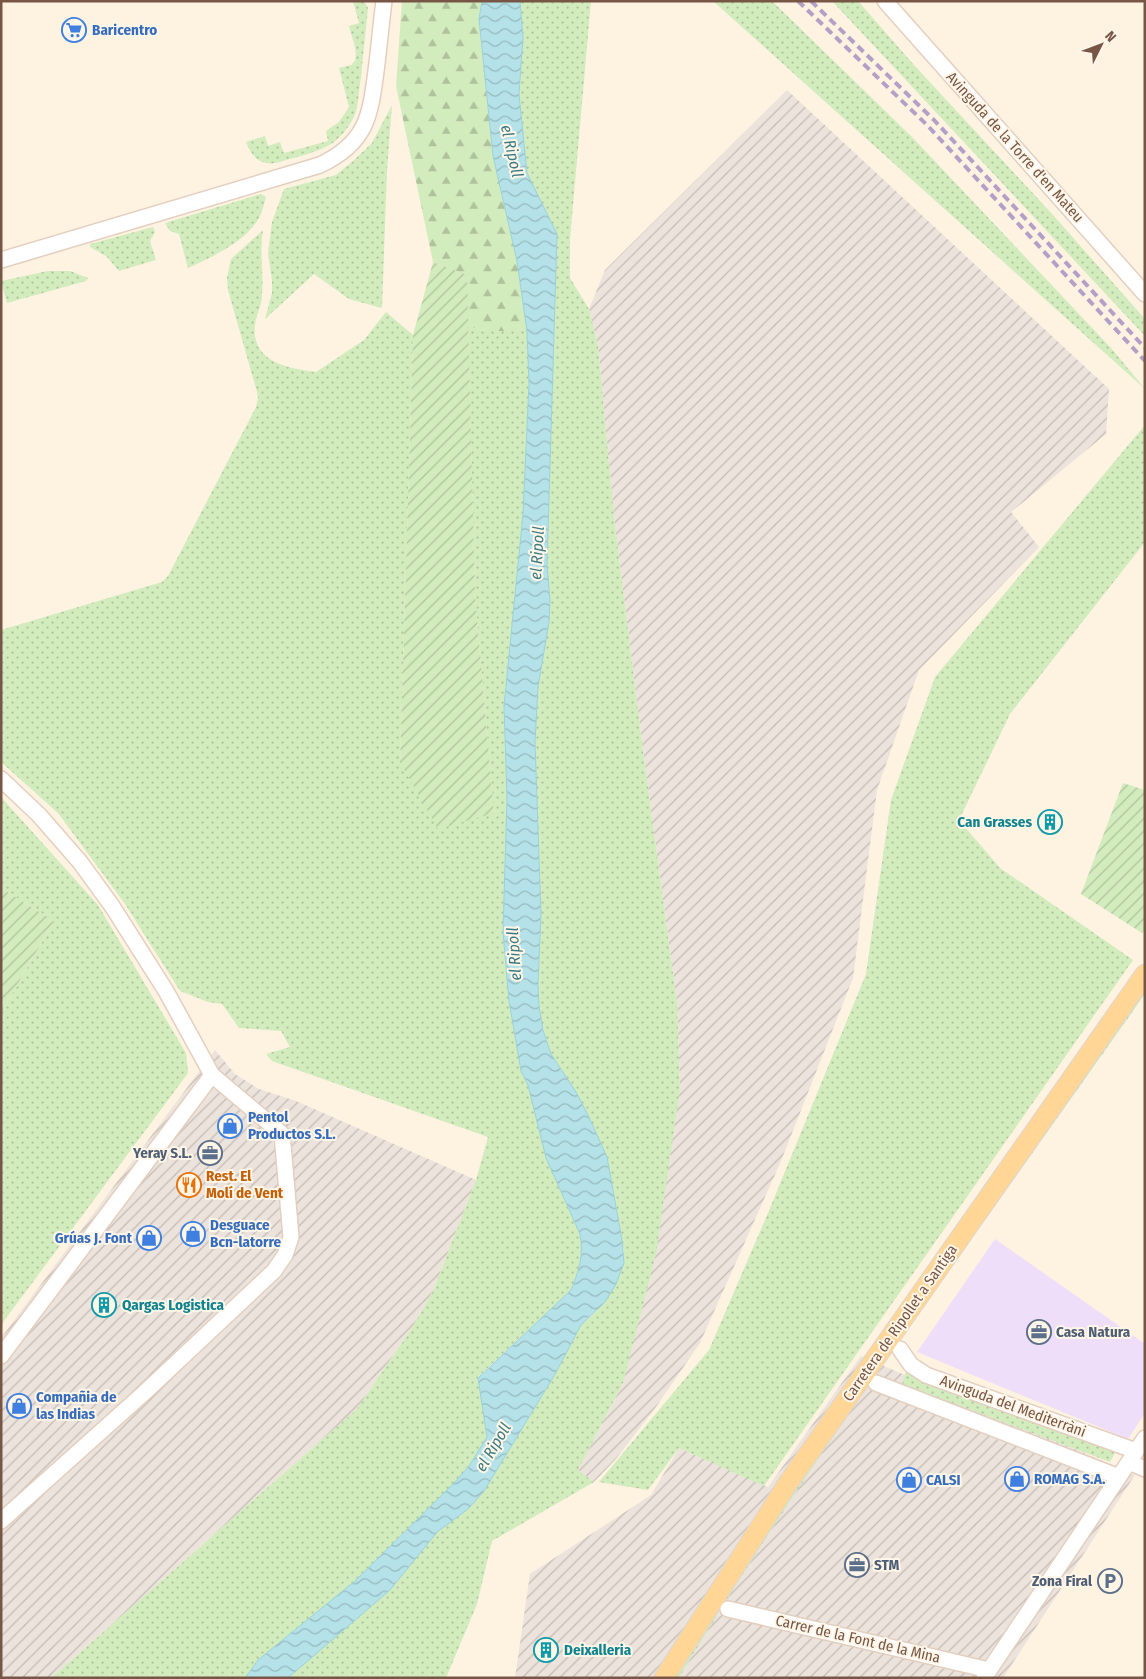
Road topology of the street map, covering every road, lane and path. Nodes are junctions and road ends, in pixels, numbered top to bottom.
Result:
1 (384, 1) edge
2 (885, 1) edge
3 (1, 260) edge
4 (1145, 294) edge
5 (1, 779) edge
6 (1145, 974) edge
7 (212, 1075) junction
8 (900, 1349) dead end
9 (1, 1356) edge
10 (876, 1383) dead end
11 (1145, 1438) edge
12 (1132, 1456) junction
13 (1145, 1469) edge
14 (1119, 1477) junction
15 (1, 1521) edge
16 (728, 1609) dead end
17 (986, 1674) edge
18 (664, 1678) edge

1 - 3 street
2 - 4 street, Avinguda de la Torre d'en Mateu
5 - 7 street
6 - 18 main road, Carretera de Ripollet a Santiga
7 - 9 street
7 - 15 street
8 - 12 street, Avinguda del Mediterràni
10 - 14 street, Avinguda del Mediterràni
11 - 12 street
12 - 13 street, Avinguda del Mediterràni
12 - 14 street
14 - 17 street
16 - 17 street, Carrer de la Font de la Mina

